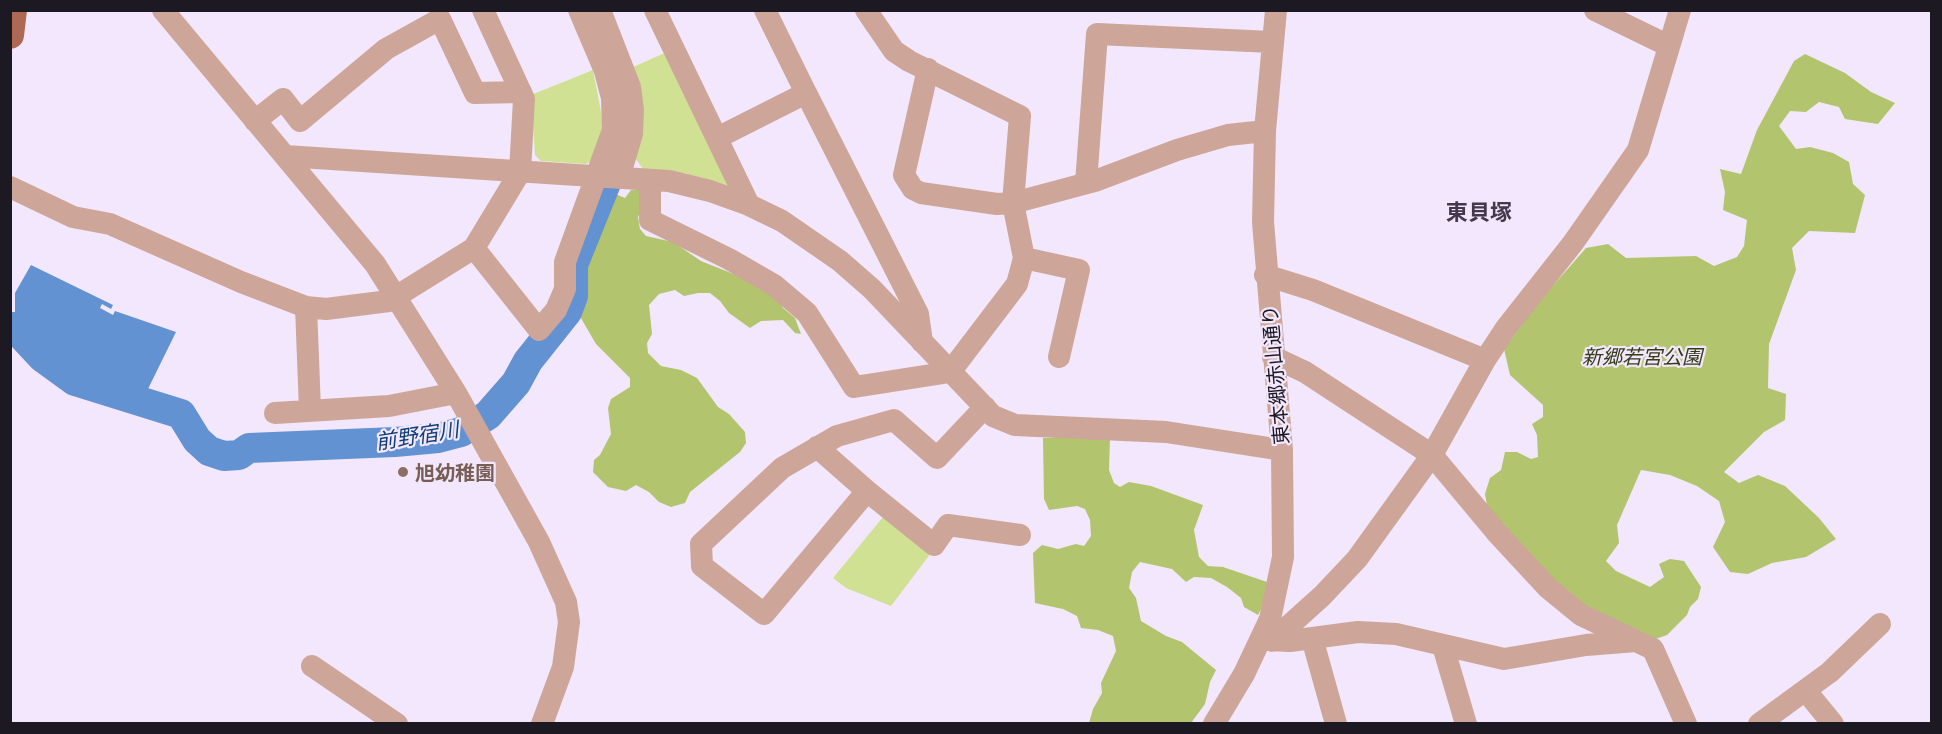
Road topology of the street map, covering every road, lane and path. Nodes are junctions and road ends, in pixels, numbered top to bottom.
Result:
1 (13, 10) edge
2 (163, 10) edge
3 (483, 10) edge
4 (579, 10) edge
5 (600, 10) edge
6 (655, 10) edge
7 (765, 10) edge
8 (866, 10) edge
9 (1276, 10) edge
10 (1595, 10) edge
11 (1680, 10) edge
12 (10, 35) edge
13 (1272, 42) junction
14 (1669, 46) junction
15 (928, 69) junction
16 (521, 92) junction
17 (806, 93) junction
18 (255, 121) junction
19 (1264, 131) junction
20 (717, 138) junction
21 (285, 156) junction
22 (520, 172) junction
23 (608, 177) junction
24 (650, 180) junction
25 (1086, 183) junction
26 (10, 187) edge
27 (1013, 203) junction
28 (749, 205) junction
29 (474, 248) junction
30 (1024, 258) junction
31 (1265, 274) junction
32 (397, 298) junction
33 (306, 307) junction
34 (922, 342) junction
35 (1059, 357) dead end
36 (1273, 357) junction
37 (1485, 360) junction
38 (950, 372) junction
39 (456, 393) junction
40 (985, 407) junction
41 (310, 410) junction
42 (275, 413) dead end
43 (817, 447) junction
44 (1282, 450) junction
45 (1432, 455) junction
46 (867, 491) junction
47 (1020, 535) dead end
48 (1880, 624) dead end
49 (1312, 638) junction
50 (1266, 639) junction
51 (1636, 641) junction
52 (1443, 646) junction
53 (312, 666) dead end
54 (1806, 690) junction
55 (397, 723) edge
56 (542, 723) edge
57 (1214, 723) edge
58 (1336, 723) edge
59 (1466, 723) edge
60 (1686, 723) edge
61 (1758, 723) edge
62 (1833, 723) edge

1 - 12 main road
2 - 18 street
3 - 16 street
4 - 23 street
5 - 23 street
6 - 20 street
7 - 17 street
8 - 15 street
9 - 13 street, 東本郷赤山通り
10 - 14 street
11 - 14 street
13 - 19 street, 東本郷赤山通り
13 - 25 street
14 - 37 street
15 - 27 street
15 - 27 street
16 - 18 street
16 - 22 street
17 - 20 street
17 - 34 street
18 - 21 street
19 - 25 street
19 - 31 street, 東本郷赤山通り
20 - 28 street
21 - 22 street
21 - 32 street
22 - 23 street
22 - 29 street
23 - 24 street
23 - 29 street
24 - 28 street
24 - 38 street
25 - 27 street
26 - 33 street
27 - 30 street
28 - 34 street
29 - 32 street
30 - 35 street
30 - 38 street
31 - 36 street, 東本郷赤山通り
31 - 37 street
32 - 33 street
32 - 39 street
33 - 41 street
34 - 38 street
36 - 44 street, 東本郷赤山通り
36 - 45 street
37 - 45 street
38 - 40 street
39 - 41 street
39 - 56 street
40 - 43 street
40 - 44 street
41 - 42 street
43 - 46 street
43 - 46 street
44 - 50 street, 東本郷赤山通り
45 - 50 street
45 - 51 street
46 - 47 street
48 - 54 street
49 - 50 street
49 - 52 street
49 - 58 street
50 - 57 street, 東本郷赤山通り
51 - 52 street
51 - 60 street
52 - 59 street
53 - 55 street
54 - 61 street
54 - 62 street

